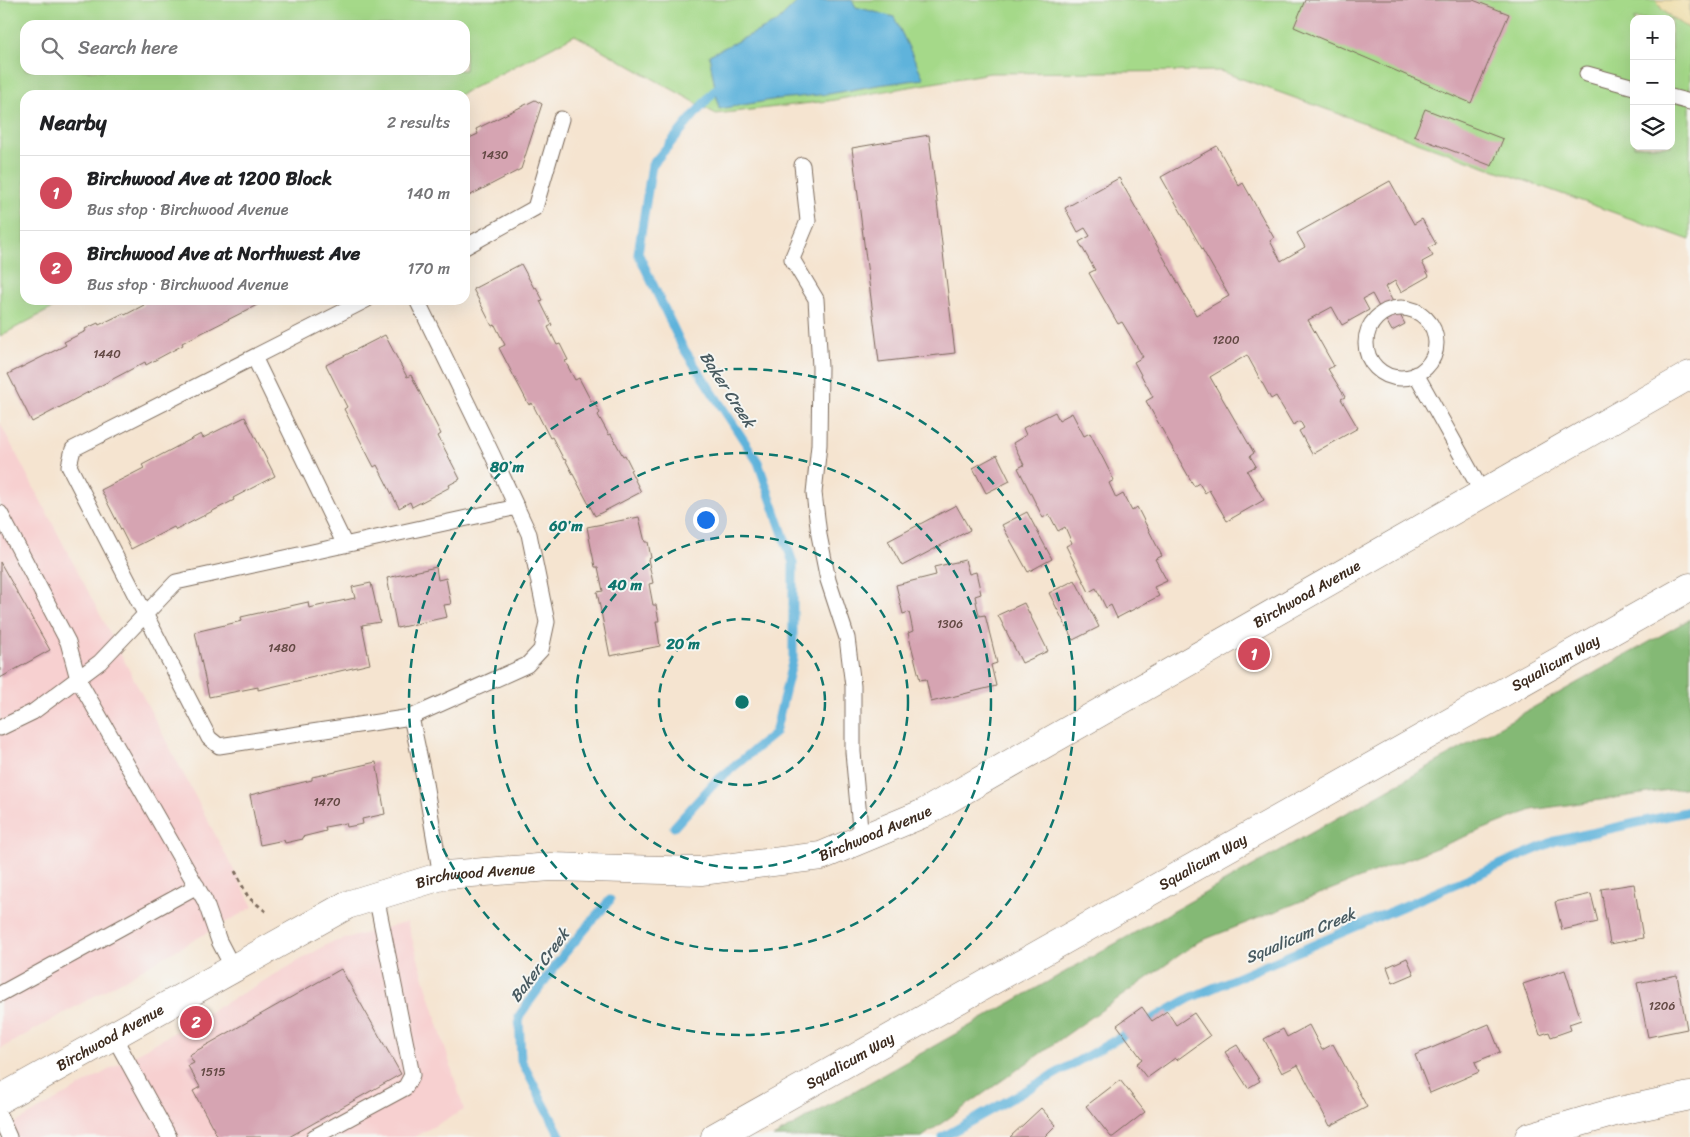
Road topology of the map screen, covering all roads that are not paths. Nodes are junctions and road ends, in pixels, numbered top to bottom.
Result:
1 (1587, 74) dead end
2 (1630, 86) edge
3 (1675, 98) edge
4 (1690, 102) edge
5 (561, 119) dead end
6 (802, 165) dead end
7 (470, 244) edge
8 (356, 305) edge
9 (418, 305) edge
10 (254, 357) junction
11 (1416, 374) junction
12 (1690, 375) edge
13 (1483, 494) junction
14 (517, 508) junction
15 (0, 513) edge
16 (344, 545) junction
17 (1690, 587) edge
18 (145, 615) junction
19 (78, 678) junction
20 (411, 717) junction
21 (0, 728) edge
22 (861, 839) junction
23 (441, 876) junction
24 (197, 886) junction
25 (376, 896) junction
26 (233, 968) junction
27 (0, 994) edge
28 (113, 1035) junction
29 (1690, 1096) edge
30 (0, 1099) edge
31 (0, 1117) edge
32 (9, 1137) edge
33 (169, 1137) edge
34 (314, 1137) edge
35 (714, 1137) edge
36 (1529, 1137) edge

1 - 2 lane
3 - 4 lane
5 - 7 lane
6 - 22 lane
8 - 10 lane
9 - 14 lane
10 - 16 lane
10 - 18 lane
11 - 11 lane
11 - 13 lane
12 - 13 street, Birchwood Avenue
13 - 22 street, Birchwood Avenue
14 - 16 lane
14 - 20 lane
15 - 19 lane
16 - 18 lane
17 - 35 street, Squalicum Way
18 - 19 lane
18 - 20 lane
19 - 21 lane
19 - 24 lane
20 - 23 lane
22 - 23 street, Birchwood Avenue
23 - 25 street, Birchwood Avenue
24 - 26 lane
24 - 27 lane
25 - 26 street, Birchwood Avenue
25 - 34 lane
26 - 28 street, Birchwood Avenue
28 - 30 street, Birchwood Avenue
28 - 33 lane
29 - 36 street
31 - 32 lane

